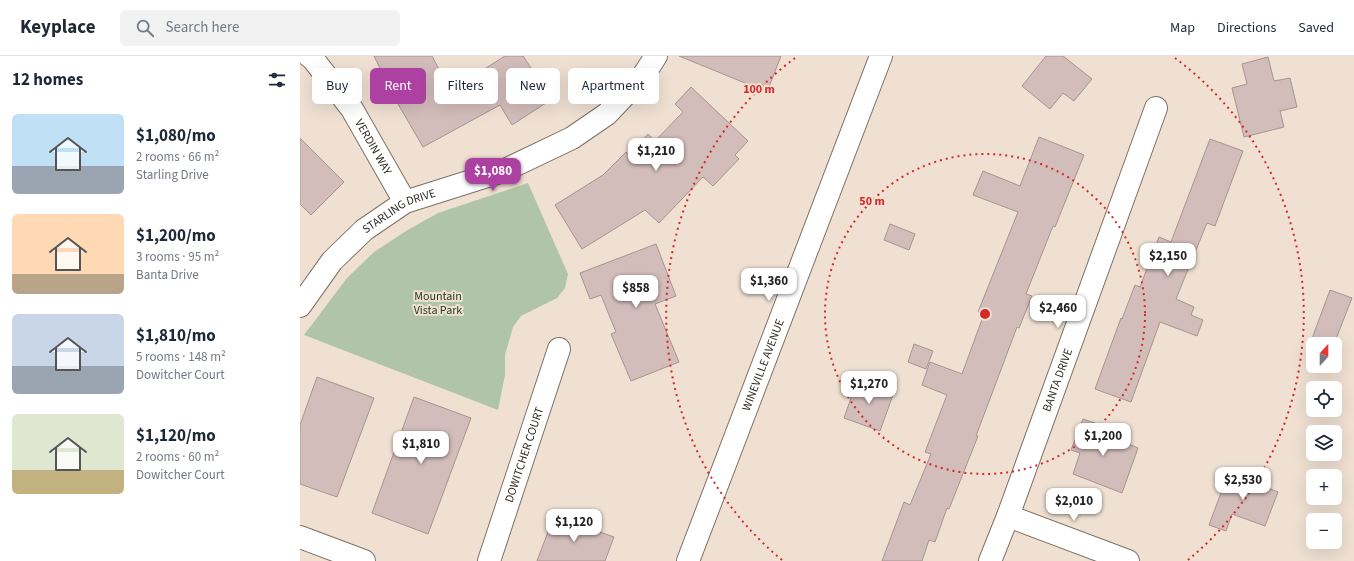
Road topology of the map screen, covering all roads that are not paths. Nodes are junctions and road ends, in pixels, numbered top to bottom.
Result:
1 (656, 56) edge
2 (881, 56) edge
3 (313, 57) edge
4 (1156, 108) dead end
5 (405, 202) junction
6 (300, 306) edge
7 (559, 349) dead end
8 (1008, 516) junction
9 (300, 537) edge
10 (364, 561) edge
11 (489, 561) edge
12 (688, 561) edge
13 (990, 561) edge
14 (1128, 561) edge

1 - 5 street, STARLING DRIVE
2 - 12 street, WINEVILLE AVENUE
3 - 5 street, VERDIN WAY
4 - 8 street, BANTA DRIVE
5 - 6 street, STARLING DRIVE
7 - 11 street, DOWITCHER COURT
8 - 13 street, BANTA DRIVE
8 - 14 street
9 - 10 street

